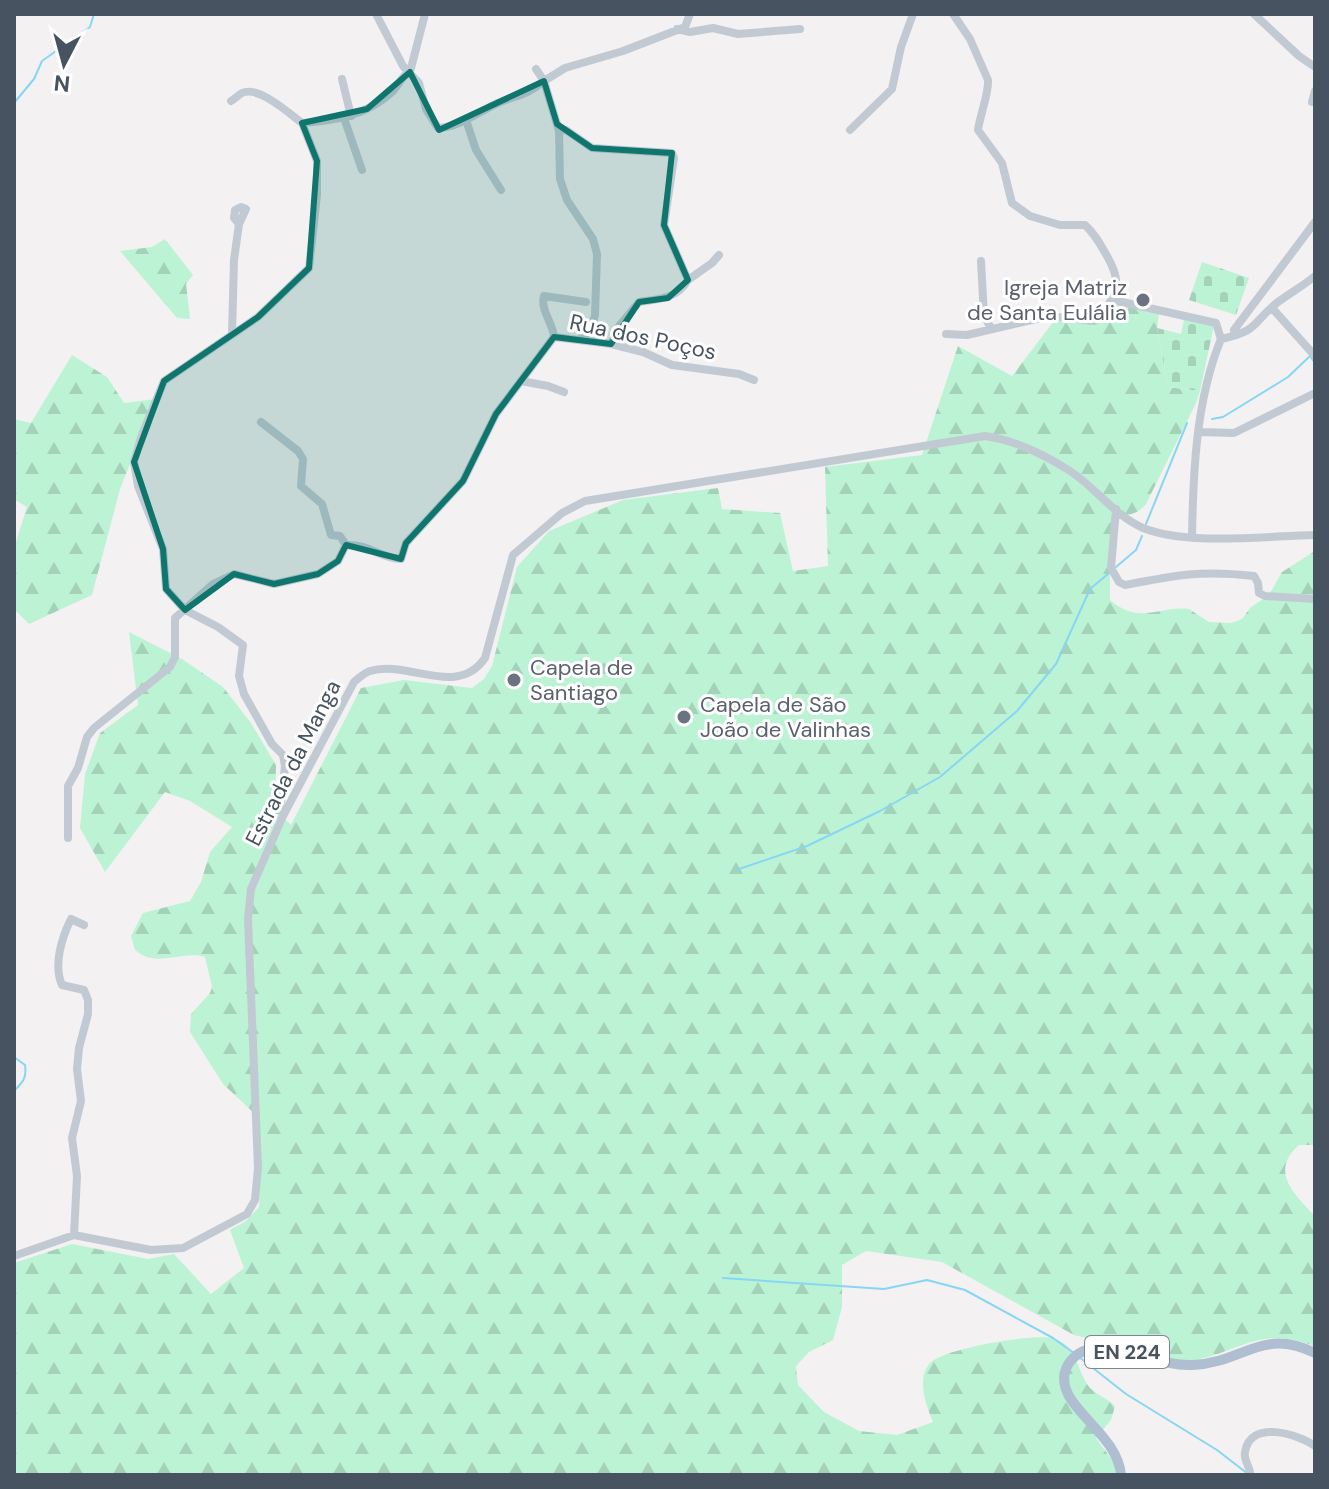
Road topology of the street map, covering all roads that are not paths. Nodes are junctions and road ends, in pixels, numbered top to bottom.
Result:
1 (376, 14) edge
2 (425, 14) edge
3 (690, 14) edge
4 (913, 14) edge
5 (953, 14) edge
6 (1254, 14) edge
7 (677, 29) junction
8 (800, 29) dead end
9 (1315, 67) edge
10 (536, 69) dead end
11 (410, 72) junction
12 (342, 79) dead end
13 (544, 81) junction
14 (1315, 91) edge
15 (231, 101) dead end
16 (1312, 102) dead end
17 (347, 117) junction
18 (466, 120) junction
19 (302, 123) junction
20 (850, 130) dead end
21 (559, 131) junction
22 (362, 170) dead end
23 (501, 190) dead end
24 (1315, 222) edge
25 (239, 224) dead end
26 (719, 255) dead end
27 (981, 261) dead end
28 (1315, 276) edge
29 (688, 280) junction
30 (1113, 300) junction
31 (586, 302) dead end
32 (1272, 308) junction
33 (991, 328) junction
34 (1234, 330) dead end
35 (232, 334) junction
36 (946, 334) dead end
37 (554, 337) junction
38 (580, 339) junction
39 (1221, 339) junction
40 (611, 344) junction
41 (1315, 356) edge
42 (754, 380) dead end
43 (521, 381) junction
44 (564, 392) dead end
45 (1315, 393) edge
46 (261, 422) dead end
47 (1199, 432) junction
48 (1116, 509) junction
49 (1315, 535) edge
50 (1192, 538) junction
51 (346, 545) junction
52 (1315, 599) edge
53 (185, 610) junction
54 (283, 816) junction
55 (68, 838) dead end
56 (84, 925) dead end
57 (74, 1235) junction
58 (14, 1256) edge
59 (1315, 1353) edge
60 (1315, 1446) edge
61 (1121, 1475) edge
62 (1250, 1475) edge

1 - 11 street
2 - 11 street
3 - 7 street
4 - 20 street
5 - 30 street
6 - 9 street
7 - 8 street
7 - 13 street
10 - 13 street
11 - 17 street
11 - 18 street
12 - 17 street
13 - 18 street
13 - 21 street
14 - 16 street
15 - 19 street
17 - 19 street
17 - 22 street
18 - 23 street
19 - 35 street
21 - 29 street
21 - 38 street
24 - 34 street
25 - 35 street
26 - 29 street
27 - 33 street
28 - 32 street
29 - 40 street
30 - 33 street
30 - 39 street
31 - 37 street
32 - 39 street
32 - 41 street
33 - 36 street
35 - 53 street
37 - 38 street, Rua dos Poços
37 - 43 street, Rua dos Poços
38 - 40 street, Rua dos Poços
39 - 47 street
40 - 42 street, Rua dos Poços
43 - 44 street
43 - 51 street, Rua dos Poços
45 - 47 street
46 - 51 street
47 - 50 street
48 - 50 street
48 - 52 street
48 - 54 street, Estrada da Manga
49 - 50 street
51 - 53 street
53 - 54 street
53 - 55 street
54 - 57 street, Estrada da Manga
56 - 57 street
57 - 58 street
59 - 61 main road, EN 224
60 - 62 street

